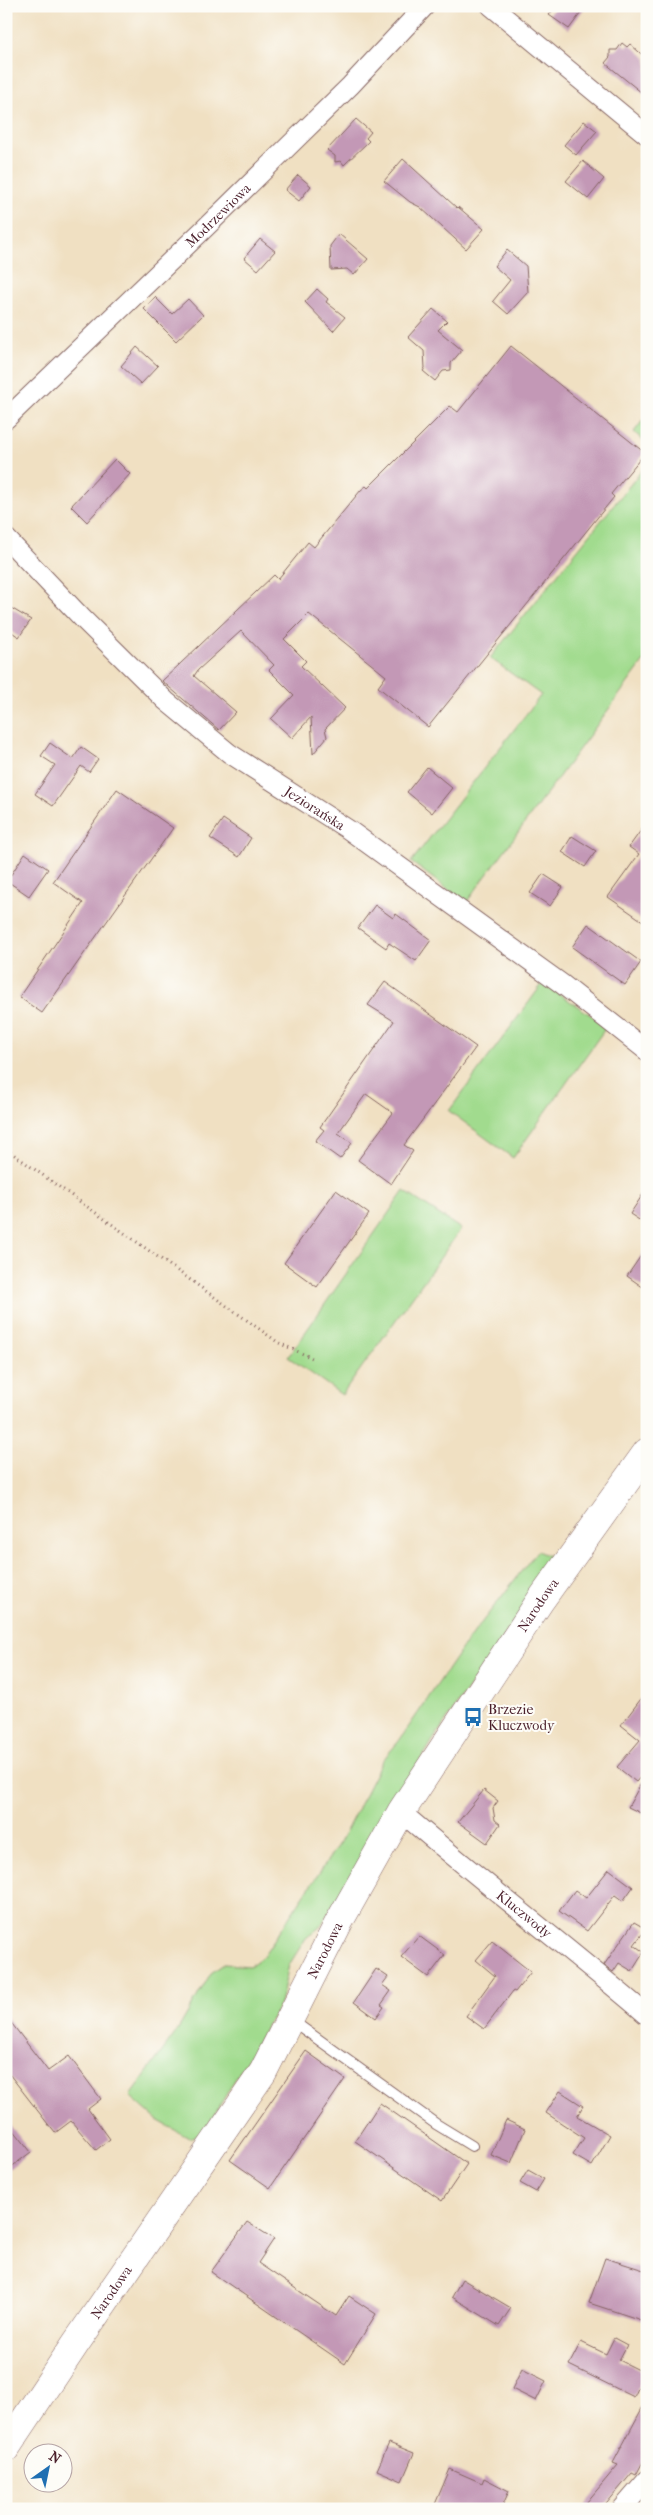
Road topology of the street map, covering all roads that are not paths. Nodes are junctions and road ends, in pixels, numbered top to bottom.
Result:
1 (425, 6) edge
2 (491, 6) edge
3 (647, 135) edge
4 (6, 419) edge
5 (6, 538) edge
6 (647, 1051) edge
7 (647, 1452) edge
8 (401, 1812) junction
9 (647, 2015) edge
10 (290, 2019) junction
11 (472, 2146) dead end
12 (6, 2448) edge
13 (647, 2480) edge
14 (622, 2509) edge

1 - 4 street, Modrzewiowa
2 - 3 street
5 - 6 street, Jeziorańska
7 - 8 street, Narodowa
8 - 9 street, Kluczwody
8 - 10 street, Narodowa
10 - 11 lane
10 - 12 street, Narodowa
13 - 14 street

